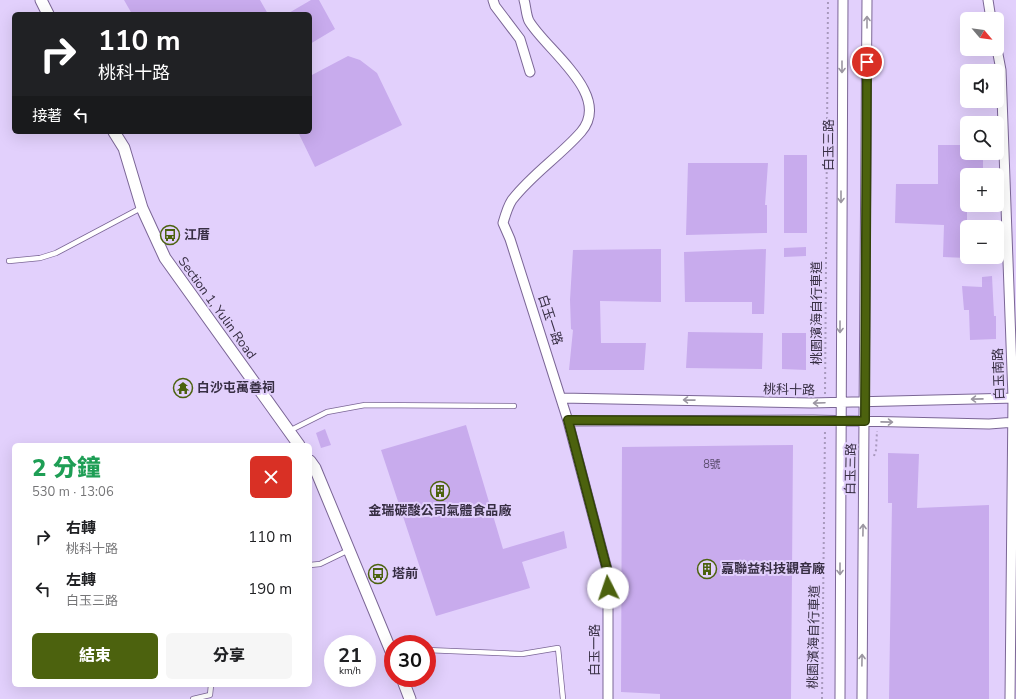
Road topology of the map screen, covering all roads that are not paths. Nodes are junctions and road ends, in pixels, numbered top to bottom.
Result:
1 (41, 0) edge
2 (493, 0) edge
3 (524, 0) edge
4 (843, 0) edge
5 (867, 0) edge
6 (988, 0) edge
7 (47, 12) edge
8 (990, 12) edge
9 (998, 56) edge
10 (530, 72) dead end
11 (115, 134) edge
12 (142, 208) junction
13 (9, 261) dead end
14 (561, 398) junction
15 (1014, 398) edge
16 (840, 402) junction
17 (865, 402) junction
18 (514, 406) dead end
19 (568, 420) junction
20 (840, 420) junction
21 (865, 421) junction
22 (1014, 422) edge
23 (288, 431) junction
24 (297, 443) edge
25 (312, 463) edge
26 (349, 550) junction
27 (312, 565) edge
28 (385, 635) edge
29 (436, 650) edge
30 (211, 687) edge
31 (405, 687) edge
32 (193, 699) edge
33 (410, 699) edge
34 (563, 699) edge
35 (608, 699) edge
36 (840, 699) edge
37 (862, 699) edge
38 (1010, 699) edge

1 - 7 street
2 - 10 street
3 - 14 street, 白玉一路
4 -> 16 street, 白玉三路
17 -> 5 street, 白玉三路
6 - 8 street
9 - 15 street, 白玉南路
11 - 12 street, Section 1, Yulin Road
12 - 13 lane
12 - 23 street, Section 1, Yulin Road
16 -> 14 street, 桃科十路
14 - 19 street, 白玉一路
15 -> 17 street, 桃科十路
15 - 22 street, 白玉南路
16 - 17 street, 桃科十路
16 - 20 street, 白玉三路
17 - 21 street, 白玉三路
18 - 23 lane
19 - 20 street
19 - 35 street, 白玉一路
20 - 21 street
20 -> 36 street, 白玉三路
21 -> 22 street
37 -> 21 street, 白玉三路
22 - 38 street, 白玉南路
23 - 24 street, Section 1, Yulin Road
25 - 26 street
26 - 27 lane
26 - 28 street
29 - 34 lane
30 - 32 lane
31 - 33 street

